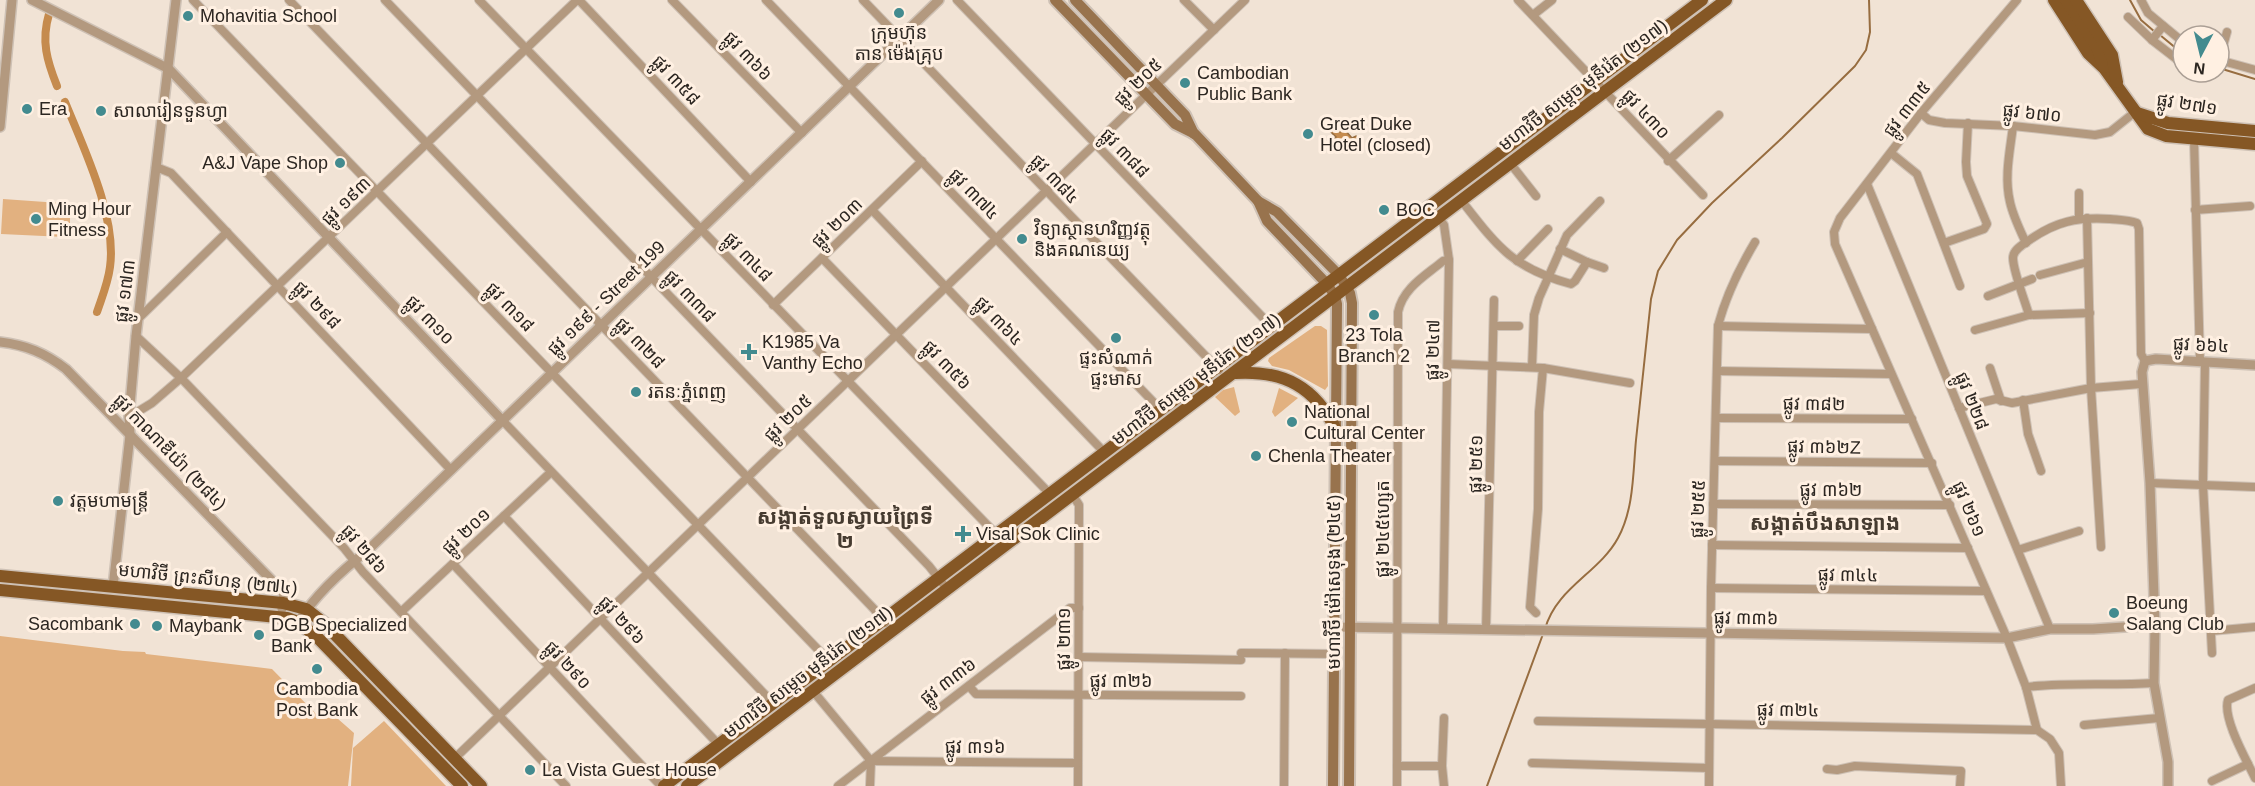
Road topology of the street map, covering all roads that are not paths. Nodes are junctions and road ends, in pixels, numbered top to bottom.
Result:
1 (12, 0) edge
2 (32, 0) edge
3 (176, 0) edge
4 (193, 0) edge
5 (289, 0) edge
6 (385, 0) edge
7 (479, 0) edge
8 (578, 0) edge
9 (672, 0) edge
10 (766, 0) edge
11 (863, 0) edge
12 (939, 0) edge
13 (957, 0) edge
14 (1055, 0) edge
15 (1075, 0) edge
16 (1184, 0) edge
17 (1245, 0) edge
18 (1518, 0) edge
19 (1552, 0) edge
20 (1702, 0) edge
21 (1726, 0) edge
22 (2017, 0) edge
23 (2054, 0) edge
24 (2066, 0) edge
25 (2076, 0) edge
26 (2142, 1) edge
27 (1533, 15) junction
28 (2128, 17) dead end
29 (1214, 30) junction
30 (2158, 33) junction
31 (900, 38) junction
32 (2171, 38) edge
33 (526, 49) junction
34 (2171, 49) edge
35 (2231, 63) edge
36 (3, 67) edge
37 (2104, 68) junction
38 (168, 69) junction
39 (2255, 70) edge
40 (1595, 81) junction
41 (1156, 85) junction
42 (850, 86) junction
43 (2117, 86) junction
44 (1604, 92) junction
45 (1146, 95) junction
46 (477, 96) junction
47 (2135, 112) junction
48 (1921, 113) junction
49 (1719, 115) dead end
50 (1968, 123) junction
51 (2013, 126) junction
52 (0, 127) edge
53 (2255, 130) edge
54 (802, 133) junction
55 (1195, 134) junction
56 (2194, 139) junction
57 (428, 143) junction
58 (1095, 144) junction
59 (2255, 144) edge
60 (1891, 153) junction
61 (1668, 161) junction
62 (922, 162) junction
63 (1510, 163) junction
64 (156, 167) junction
65 (751, 182) junction
66 (1867, 184) junction
67 (378, 191) junction
68 (1046, 191) junction
69 (2079, 193) dead end
70 (1703, 195) dead end
71 (1536, 196) dead end
72 (1461, 200) junction
73 (1258, 201) junction
74 (1600, 201) dead end
75 (2250, 206) dead end
76 (872, 210) junction
77 (2195, 210) junction
78 (1438, 218) junction
79 (2083, 218) junction
80 (1548, 229) dead end
81 (700, 230) junction
82 (227, 232) junction
83 (329, 238) junction
84 (996, 239) junction
85 (1755, 242) dead end
86 (1944, 243) junction
87 (2026, 243) junction
88 (1835, 244) joint
89 (1560, 249) junction
90 (822, 258) junction
91 (1449, 260) junction
92 (1517, 261) junction
93 (1587, 262) junction
94 (2088, 262) junction
95 (1604, 268) dead end
96 (1339, 275) junction
97 (651, 278) junction
98 (1548, 278) junction
99 (2020, 282) junction
100 (1327, 284) junction
101 (279, 286) junction
102 (1960, 286) dead end
103 (946, 287) junction
104 (1347, 287) junction
105 (1335, 296) junction
106 (1988, 296) dead end
107 (1494, 300) dead end
108 (773, 305) junction
109 (2090, 313) junction
110 (2029, 315) junction
111 (139, 318) junction
112 (602, 325) junction
113 (1271, 326) junction
114 (1494, 326) junction
115 (1519, 326) dead end
116 (1718, 326) junction
117 (1872, 329) junction
118 (1975, 330) dead end
119 (896, 335) junction
120 (136, 336) junction
121 (0, 342) edge
122 (2145, 361) junction
123 (2203, 361) junction
124 (1448, 364) junction
125 (2255, 365) edge
126 (1492, 366) junction
127 (1532, 367) junction
128 (1217, 368) junction
129 (1543, 368) junction
130 (1990, 368) dead end
131 (1717, 371) junction
132 (552, 372) junction
133 (1891, 374) junction
134 (1230, 375) junction
135 (181, 378) junction
136 (847, 382) junction
137 (1630, 383) dead end
138 (2142, 384) junction
139 (2091, 388) junction
140 (2001, 400) junction
141 (2023, 400) junction
142 (1959, 408) junction
143 (1161, 410) junction
144 (129, 417) junction
145 (1716, 418) junction
146 (1912, 419) junction
147 (502, 420) junction
148 (798, 429) junction
149 (1337, 432) junction
150 (130, 435) junction
151 (1105, 453) junction
152 (1715, 461) junction
153 (1932, 464) junction
154 (451, 470) junction
155 (2041, 471) dead end
156 (551, 472) junction
157 (748, 477) junction
158 (2150, 483) junction
159 (2203, 485) junction
160 (2255, 487) edge
161 (1050, 494) junction
162 (1072, 495) junction
163 (1713, 504) junction
164 (1950, 505) junction
165 (504, 516) junction
166 (698, 525) junction
167 (2079, 531) dead end
168 (996, 534) junction
169 (1712, 545) junction
170 (2101, 547) dead end
171 (1968, 548) junction
172 (2018, 550) junction
173 (354, 560) junction
174 (453, 564) junction
175 (648, 573) junction
176 (0, 576) edge
177 (939, 578) junction
178 (113, 587) junction
179 (1711, 588) junction
180 (947, 589) junction
181 (0, 590) edge
182 (1986, 591) junction
183 (283, 603) junction
184 (1079, 608) junction
185 (306, 609) junction
186 (402, 612) junction
187 (1536, 613) dead end
188 (281, 618) junction
189 (600, 619) junction
190 (883, 620) junction
191 (298, 622) junction
192 (2155, 625) junction
193 (1335, 627) junction
194 (1350, 627) junction
195 (2255, 627) edge
196 (1398, 628) junction
197 (1443, 629) junction
198 (2050, 629) junction
199 (1486, 630) junction
200 (892, 631) junction
201 (2211, 631) junction
202 (1710, 634) junction
203 (2007, 638) junction
204 (1285, 653) junction
205 (2212, 653) dead end
206 (1335, 654) junction
207 (1079, 657) junction
208 (829, 661) junction
209 (550, 668) junction
210 (2154, 683) junction
211 (969, 686) junction
212 (2026, 687) junction
213 (2255, 688) edge
214 (813, 691) junction
215 (1078, 695) junction
216 (1241, 696) dead end
217 (773, 703) junction
218 (500, 716) junction
219 (1443, 718) dead end
220 (2159, 718) junction
221 (1538, 721) dead end
222 (1710, 724) junction
223 (2084, 725) dead end
224 (2037, 730) junction
225 (718, 745) junction
226 (455, 758) junction
227 (871, 761) junction
228 (1532, 762) dead end
229 (1078, 763) junction
230 (2248, 764) junction
231 (1397, 766) junction
232 (1442, 766) junction
233 (1709, 768) junction
234 (1827, 769) dead end
235 (2255, 778) edge
236 (2212, 781) dead end
237 (462, 786) edge
238 (482, 786) edge
239 (566, 786) edge
240 (662, 786) edge
241 (687, 786) edge
242 (838, 786) edge
243 (870, 786) edge
244 (1078, 786) edge
245 (1284, 786) edge
246 (1334, 786) edge
247 (1349, 786) edge
248 (1397, 786) edge
249 (1444, 786) edge
250 (1709, 786) edge
251 (1960, 786) edge
252 (2061, 786) edge
253 (2168, 786) edge

1 - 36 street
2 - 38 street, ផ្លូវ ៣១០
3 - 38 street, ផ្លូវ ១៧៣
4 - 67 street, ផ្លូវ ៣១៨
5 - 57 street, ផ្លូវ ៣២៨
6 - 46 street, ផ្លូវ ៣៣៨
7 - 33 street, ផ្លូវ ៣៤៨
8 - 33 street, ផ្លូវ ១៩៣
8 - 65 street, ផ្លូវ ៣៥៨
9 - 54 street, ផ្លូវ ៣៦៦
10 - 42 street, ផ្លូវ ៣៧៤
11 - 31 street, ផ្លូវ ៣៨៤
12 - 31 street, ផ្លូវ ១៩៩ - Street 199
13 - 58 street, ផ្លូវ ៣៨៨
14 - 45 main road, មហាវិថី ម៉ៅសេទុង (២៤៥)
15 - 41 main road, មហាវិថី ម៉ៅសេទុង (២៤៥)
16 - 29 street
17 - 29 street, ផ្លូវ ២០៥
18 - 27 street, ផ្លូវ ៤៣០
19 - 27 street
20 - 40 main road, មហាវិថី សម្តេច មុនីរ៉េត (២១៧)
21 - 44 main road, មហាវិថី សម្តេច មុនីរ៉េត (២១៧)
22 - 48 street, ផ្លូវ ៣៣៥
23 - 37 main road
24 - 37 main road
25 - 43 main road
26 - 30 street
27 - 40 street, ផ្លូវ ៤៣០
28 - 30 street
29 - 41 street, ផ្លូវ ២០៥
30 - 32 street
30 - 34 street
31 - 42 street, ផ្លូវ ១៩៩ - Street 199
31 - 68 street, ផ្លូវ ៣៨៤
33 - 46 street, ផ្លូវ ១៩៣
33 - 81 street, ផ្លូវ ៣៤៨
35 - 39 street
36 - 52 street
37 - 43 main road
38 - 64 street, ផ្លូវ ១៧៣
38 - 83 street, ផ្លូវ ៣១០
40 - 44 street, ផ្លូវ ៤៣០
40 - 96 main road, មហាវិថី សម្តេច មុនីរ៉េត (២១៧)
41 - 45 street, ផ្លូវ ២០៥
41 - 55 main road, មហាវិថី ម៉ៅសេទុង (២៤៥)
42 - 54 street, ផ្លូវ ១៩៩ - Street 199
42 - 62 street, ផ្លូវ ៣៧៤
43 - 47 main road
44 - 61 street, ផ្លូវ ៤៣០
44 - 63 main road, មហាវិថី សម្តេច មុនីរ៉េត (២១៧)
45 - 55 main road, មហាវិថី ម៉ៅសេទុង (២៤៥)
45 - 58 street, ផ្លូវ ២០៥
46 - 57 street, ផ្លូវ ១៩៣
46 - 97 street, ផ្លូវ ៣៣៨
47 - 51 street, ផ្លូវ ៦៧០
47 - 53 main road, ផ្លូវ ២៧១
47 - 56 main road, ផ្លូវ ២៧១
48 - 50 street, ផ្លូវ ៦៧០
48 - 60 street, ផ្លូវ ៣៣៥
49 - 61 street
50 - 51 street, ផ្លូវ ៦៧០
50 - 86 street
51 - 87 street
54 - 65 street, ផ្លូវ ១៩៩ - Street 199
55 - 73 main road, មហាវិថី ម៉ៅសេទុង (២៤៥)
56 - 59 main road, ផ្លូវ ២៧១
56 - 77 street
57 - 67 street, ផ្លូវ ១៩៣
57 - 112 street, ផ្លូវ ៣២៨
58 - 68 street, ផ្លូវ ២០៥
58 - 113 street, ផ្លូវ ៣៨៨
60 - 66 street, ផ្លូវ ៣៣៥
60 - 86 street
61 - 70 street, ផ្លូវ ៤៣០
62 - 76 street, ផ្លូវ ២០៣
62 - 84 street, ផ្លូវ ៣៧៤
63 - 71 street
63 - 72 main road, មហាវិថី សម្តេច មុនីរ៉េត (២១៧)
64 - 82 street, ផ្លូវ ២៩៨
64 - 111 street, ផ្លូវ ១៧៣
65 - 81 street, ផ្លូវ ១៩៩ - Street 199
66 - 88 street, ផ្លូវ ៣៣៥
66 - 142 street, ផ្លូវ ២២៨
67 - 83 street, ផ្លូវ ១៩៣
67 - 132 street, ផ្លូវ ៣១៨
68 - 84 street, ផ្លូវ ២០៥
68 - 128 street, ផ្លូវ ៣៨៤
69 - 79 street
72 - 78 main road, មហាវិថី សម្តេច មុនីរ៉េត (២១៧)
72 - 92 street
73 - 96 main road, មហាវិថី ម៉ៅសេទុង (២៤៥)
73 - 100 main road, មហាវិថី ម៉ៅសេទុង (២៤៥)
74 - 89 street
75 - 77 street
76 - 90 street, ផ្លូវ ២០៣
76 - 103 street, ផ្លូវ ៣៦៤
77 - 123 street
78 - 91 street, ផ្លូវ ២៤៧
78 - 104 main road, មហាវិថី សម្តេច មុនីរ៉េត (២១៧)
79 - 87 street
79 - 94 street
79 - 122 street
80 - 92 street
81 - 97 street, ផ្លូវ ១៩៩ - Street 199
81 - 108 street, ផ្លូវ ៣៤៨
82 - 101 street, ផ្លូវ ២៩៨
82 - 111 street
83 - 101 street, ផ្លូវ ១៩៣
83 - 147 street, ផ្លូវ ៣១០
84 - 103 street, ផ្លូវ ២០៥
84 - 143 street, ផ្លូវ ៣៧៤
85 - 116 street, ផ្លូវ ២៥៥
86 - 102 street
87 - 99 street
88 - 117 street, ផ្លូវ ២៦១
89 - 93 street
89 - 98 street
90 - 108 street, ផ្លូវ ២០៣
90 - 119 street, ផ្លូវ ៣៥៦
91 - 124 street, ផ្លូវ ២៤៧
91 - 196 street, ផ្លូវ ២៤៥ហ្សេត
92 - 98 street
93 - 95 street
93 - 98 street
94 - 99 street
94 - 109 street
96 - 100 main road, មហាវិថី សម្តេច មុនីរ៉េត (២១៧)
96 - 104 main road, មហាវិថី ម៉ៅសេទុង (២៤៥)
97 - 112 street, ផ្លូវ ១៩៩ - Street 199
97 - 148 street, ផ្លូវ ៣៣៨
98 - 127 street
99 - 106 street
99 - 110 street
100 - 105 main road, មហាវិថី ម៉ៅសេទុង (២៤៥)
100 - 113 main road, មហាវិថី សម្តេច មុនីរ៉េត (២១៧)
101 - 135 street, ផ្លូវ ១៩៣
101 - 154 street, ផ្លូវ ២៩៨
103 - 119 street, ផ្លូវ ២០៥
103 - 151 street, ផ្លូវ ៣៦៤
104 - 105 main road, មហាវិថី សម្តេច មុនីរ៉េត (២១៧)
104 - 194 main road, មហាវិថី ម៉ៅសេទុង (២៤៥)
105 - 134 main road, មហាវិថី សម្តេច មុនីរ៉េត (២១៧)
105 - 149 main road, មហាវិថី ម៉ៅសេទុង (២៤៥)
107 - 114 street, ផ្លូវ ២៥១
108 - 136 street, ផ្លូវ ៣៤៨
109 - 110 street
109 - 139 street
110 - 118 street
111 - 120 street, ផ្លូវ ១៧៣
112 - 132 street, ផ្លូវ ១៩៩ - Street 199
112 - 157 street, ផ្លូវ ៣២៨
113 - 128 main road, មហាវិថី សម្តេច មុនីរ៉េត (២១៧)
114 - 115 street
114 - 126 street, ផ្លូវ ២៥១
116 - 117 street
116 - 131 street, ផ្លូវ ២៥៥
117 - 133 street, ផ្លូវ ២៦១
119 - 136 street, ផ្លូវ ២០៥
119 - 161 street, ផ្លូវ ៣៥៦
120 - 135 street, ផ្លូវ ២៨៦
120 - 144 street, ផ្លូវ ១៧៣
121 - 150 street, ផ្លូវ កាណាឌីយ៉ា (២៨៤)
122 - 123 street, ផ្លូវ ៦៦៤
122 - 138 street
123 - 125 street, ផ្លូវ ៦៦៤
123 - 159 street
124 - 126 street
124 - 197 street, ផ្លូវ ២៤៧
126 - 127 street
126 - 199 street, ផ្លូវ ២៥១
127 - 129 street
128 - 134 street, ផ្លូវ ៣៨៤
128 - 143 main road, មហាវិថី សម្តេច មុនីរ៉េត (២១៧)
129 - 137 street
129 - 187 street
130 - 140 street
131 - 133 street
131 - 145 street, ផ្លូវ ២៥៥
132 - 147 street, ផ្លូវ ១៩៩ - Street 199
132 - 166 street, ផ្លូវ ៣១៨
133 - 146 street, ផ្លូវ ២៦១
134 - 149 main road
134 - 162 main road, មហាវិថី សម្តេច មុនីរ៉េត (២១៧)
135 - 144 street, ផ្លូវ ១៩៣
135 - 173 street, ផ្លូវ ២៨៦
136 - 148 street, ផ្លូវ ២០៥
136 - 168 street, ផ្លូវ ៣៤៨
138 - 139 street
138 - 158 street
139 - 141 street
139 - 170 street
140 - 141 street
140 - 142 street
141 - 155 street
142 - 172 street, ផ្លូវ ២២៨
143 - 151 main road, មហាវិថី សម្តេច មុនីរ៉េត (២១៧)
144 - 150 street, ផ្លូវ ១៧៣
145 - 146 street, ផ្លូវ ៣៨២
145 - 152 street, ផ្លូវ ២៥៥
146 - 153 street, ផ្លូវ ២៦១
147 - 154 street, ផ្លូវ ១៩៩ - Street 199
147 - 156 street, ផ្លូវ ៣១០
148 - 157 street, ផ្លូវ ២០៥
148 - 177 street, ផ្លូវ ៣៣៨
149 - 193 main road, មហាវិថី ម៉ៅសេទុង (២៤៥)
150 - 178 street, ផ្លូវ ១៧៣
150 - 183 street, ផ្លូវ កាណាឌីយ៉ា (២៨៤)
151 - 161 main road, មហាវិថី សម្តេច មុនីរ៉េត (២១៧)
152 - 153 street, ផ្លូវ ៣៦២Z
152 - 163 street, ផ្លូវ ២៥៥
153 - 164 street, ផ្លូវ ២៦១
154 - 173 street, ផ្លូវ ១៩៩ - Street 199
156 - 165 street, ផ្លូវ ២០១
156 - 175 street, ផ្លូវ ៣១០
157 - 166 street, ផ្លូវ ២០៥
157 - 190 street, ផ្លូវ ៣២៨
158 - 159 street
158 - 192 street
159 - 160 street
159 - 201 street
161 - 168 main road, មហាវិថី សម្តេច មុនីរ៉េត (២១៧)
162 - 180 main road, មហាវិថី សម្តេច មុនីរ៉េត (២១៧)
162 - 184 street, ផ្លូវ ២៣១
163 - 164 street, ផ្លូវ ៣៦២
163 - 169 street, ផ្លូវ ២៥៥
164 - 171 street, ផ្លូវ ២៦១
165 - 174 street, ផ្លូវ ២០១
165 - 189 street, ផ្លូវ ២៩៦
166 - 175 street, ផ្លូវ ២០៥
166 - 208 street, ផ្លូវ ៣១៨
167 - 172 street
168 - 177 main road, មហាវិថី សម្តេច មុនីរ៉េត (២១៧)
169 - 171 street
169 - 179 street, ផ្លូវ ២៥៥
171 - 182 street, ផ្លូវ ២៦១
172 - 198 street, ផ្លូវ ២២៨
173 - 185 street, ផ្លូវ ១៩៩ - Street 199
173 - 186 street, ផ្លូវ ២៨៦
174 - 186 street, ផ្លូវ ២០១
174 - 209 street, ផ្លូវ ២៩០
175 - 189 street, ផ្លូវ ២០៥
175 - 217 street, ផ្លូវ ៣១០
176 - 178 main road, មហាវិថី ព្រះសីហនុ (២៧៤)
177 - 180 street, ផ្លូវ ៣៣៨
177 - 190 main road, មហាវិថី សម្តេច មុនីរ៉េត (២១៧)
178 - 183 main road, មហាវិថី ព្រះសីហនុ (២៧៤)
179 - 182 street, ផ្លូវ ៣៤៤
179 - 202 street, ផ្លូវ ២៥៥
180 - 200 main road, មហាវិថី សម្តេច មុនីរ៉េត (២១៧)
181 - 188 main road, មហាវិថី ព្រះសីហនុ (២៧៤)
182 - 203 street, ផ្លូវ ២៦១
183 - 185 main road, មហាវិថី ព្រះសីហនុ (២៧៤)
183 - 188 street
184 - 207 street, ផ្លូវ ២៣១
184 - 211 street, ផ្លូវ ៣៣៦
185 - 191 street, ផ្លូវ ១៩៩ - Street 199
185 - 226 main road, មហាវិថី ព្រះសីហនុ (២៧៤)
186 - 218 street, ផ្លូវ ២៨៦
188 - 191 main road, មហាវិថី ព្រះសីហនុ (២៧៤)
189 - 209 street, ផ្លូវ ២០៥
189 - 225 street, ផ្លូវ ២៩៦
190 - 200 street, ផ្លូវ ៣២៨
190 - 208 main road, មហាវិថី សម្តេច មុនីរ៉េត (២១៧)
191 - 237 main road, មហាវិថី ព្រះសីហនុ (២៧៤)
192 - 198 street, ផ្លូវ ៣៣៦
192 - 210 street
193 - 194 street, ផ្លូវ ៣៣៦
193 - 206 main road, មហាវិថី ម៉ៅសេទុង (២៤៥)
194 - 196 street, ផ្លូវ ៣៣៦
194 - 247 main road, មហាវិថី ម៉ៅសេទុង (២៤៥)
195 - 201 street
196 - 197 street, ផ្លូវ ៣៣៦
196 - 231 street, ផ្លូវ ២៤៥ហ្សេត
197 - 199 street, ផ្លូវ ៣៣៦
198 - 203 street, ផ្លូវ ៣៣៦
199 - 202 street, ផ្លូវ ៣៣៦
200 - 214 main road, មហាវិថី សម្តេច មុនីរ៉េត (២១៧)
201 - 205 street
202 - 203 street, ផ្លូវ ៣៣៦
202 - 222 street, ផ្លូវ ២៥៥
203 - 212 street, ផ្លូវ ២៦១
204 - 206 street
204 - 207 street
204 - 245 street
206 - 246 main road, មហាវិថី ម៉ៅសេទុង (២៤៥)
207 - 215 street, ផ្លូវ ២៣១
208 - 217 main road, មហាវិថី សម្តេច មុនីរ៉េត (២១៧)
209 - 218 street, ផ្លូវ ២០៥
209 - 240 street, ផ្លូវ ២៩០
210 - 212 street
210 - 220 street
211 - 215 street, ផ្លូវ ៣២៦
211 - 227 street, ផ្លូវ ៣៣៦
212 - 224 street, ផ្លូវ ២៦១
213 - 230 street
214 - 227 street
214 - 241 main road, មហាវិថី សម្តេច មុនីរ៉េត (២១៧)
215 - 216 street, ផ្លូវ ៣២៦
215 - 229 street, ផ្លូវ ២៣១
217 - 225 main road, មហាវិថី សម្តេច មុនីរ៉េត (២១៧)
218 - 226 street, ផ្លូវ ២០៥
218 - 239 street, ផ្លូវ ២៨៦
219 - 232 street
220 - 223 street
220 - 253 street
221 - 222 street, ផ្លូវ ៣២៤
222 - 224 street, ផ្លូវ ៣២៤
222 - 233 street, ផ្លូវ ២៥៥
224 - 252 street
225 - 240 main road, មហាវិថី សម្តេច មុនីរ៉េត (២១៧)
226 - 238 main road, មហាវិថី ព្រះសីហនុ (២៧៤)
227 - 229 street, ផ្លូវ ៣១៦
227 - 242 street, ផ្លូវ ៣៣៦
227 - 243 street
228 - 233 street
229 - 244 street, ផ្លូវ ២៣១
230 - 235 street
230 - 236 street
231 - 232 street
231 - 248 street, ផ្លូវ ២៤៥ហ្សេត
232 - 249 street
233 - 250 street, ផ្លូវ ២៥៥
234 - 251 street

